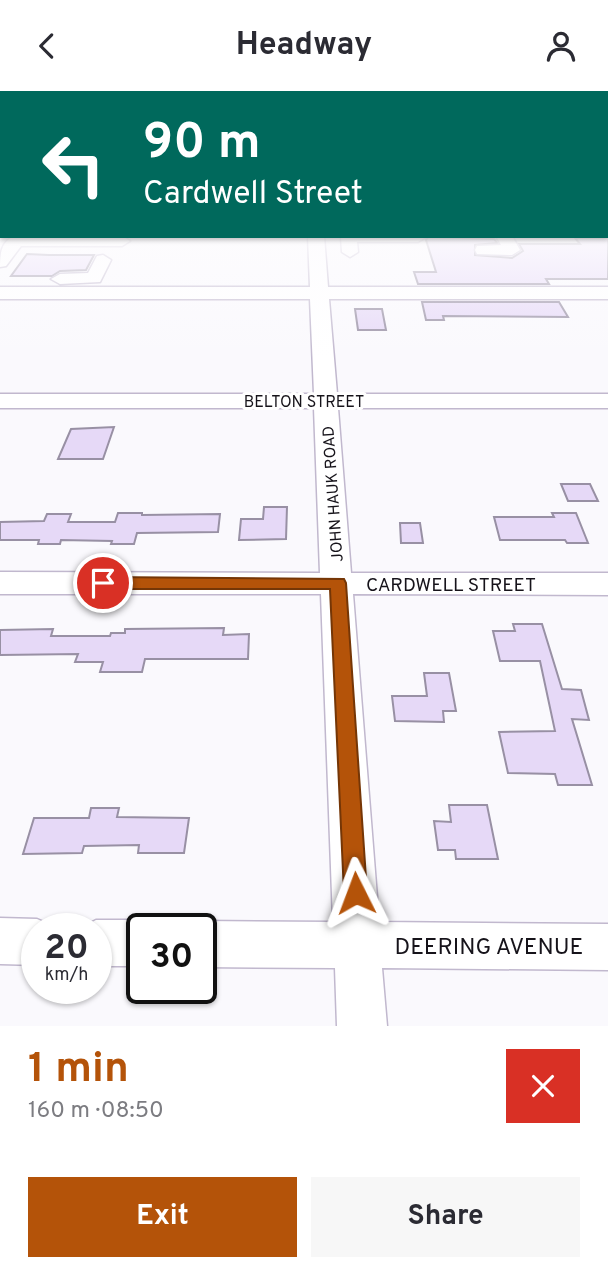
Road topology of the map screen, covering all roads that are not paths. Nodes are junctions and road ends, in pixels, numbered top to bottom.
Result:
1 (98, 272) edge
2 (319, 272) edge
3 (0, 279) edge
4 (320, 292) junction
5 (0, 293) edge
6 (608, 293) edge
7 (0, 401) edge
8 (327, 401) junction
9 (608, 401) edge
10 (0, 583) edge
11 (338, 583) junction
12 (608, 584) edge
13 (0, 941) edge
14 (21, 942) edge
15 (217, 944) edge
16 (359, 945) junction
17 (608, 947) edge
18 (362, 1026) edge

1 - 3 street
2 - 4 street, JOHN HAUK ROAD
4 - 5 street
4 - 6 street
4 - 8 street, JOHN HAUK ROAD
7 - 8 street, BELTON STREET
8 - 9 street, BELTON STREET
8 - 11 street, JOHN HAUK ROAD
10 - 11 street, CARDWELL STREET
11 - 12 street, CARDWELL STREET
11 - 16 street, JOHN HAUK ROAD
13 - 14 street
15 - 16 street, DEERING AVENUE
16 - 17 street, DEERING AVENUE
16 - 18 street, JOHN HAUK ROAD

